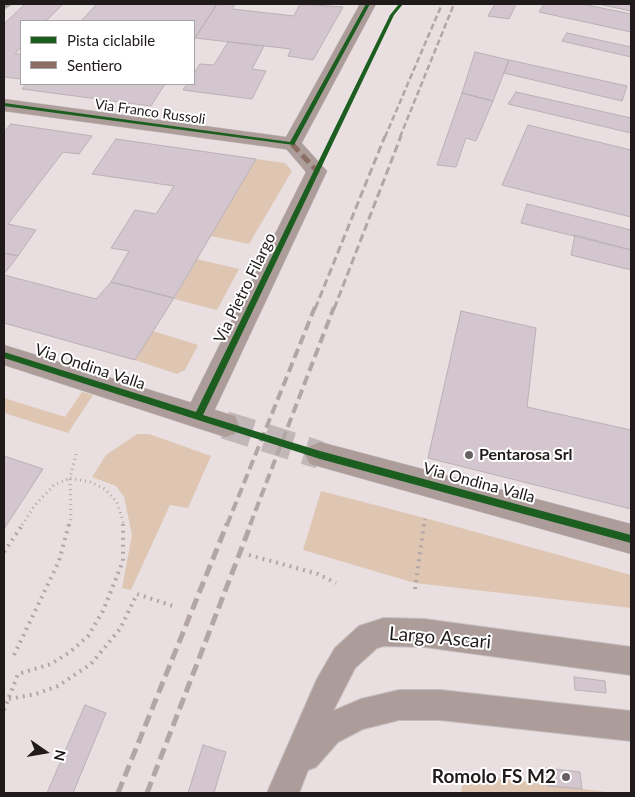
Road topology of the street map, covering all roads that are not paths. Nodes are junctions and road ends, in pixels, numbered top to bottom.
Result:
1 (368, 4) edge
2 (4, 105) edge
3 (292, 144) junction
4 (4, 355) edge
5 (198, 416) junction
6 (225, 425) tunnel mouth
7 (320, 455) tunnel mouth
8 (631, 539) edge
9 (631, 661) edge
10 (631, 726) edge
11 (283, 793) edge

1 - 3 street
2 - 3 street, Via Franco Russoli
3 - 5 street, Via Pietro Filargo
4 - 5 street, Via Ondina Valla
5 - 6 street, Via Ondina Valla
7 - 8 street, Via Ondina Valla
9 - 11 lane, Largo Ascari
10 - 11 lane, Largo Ascari

